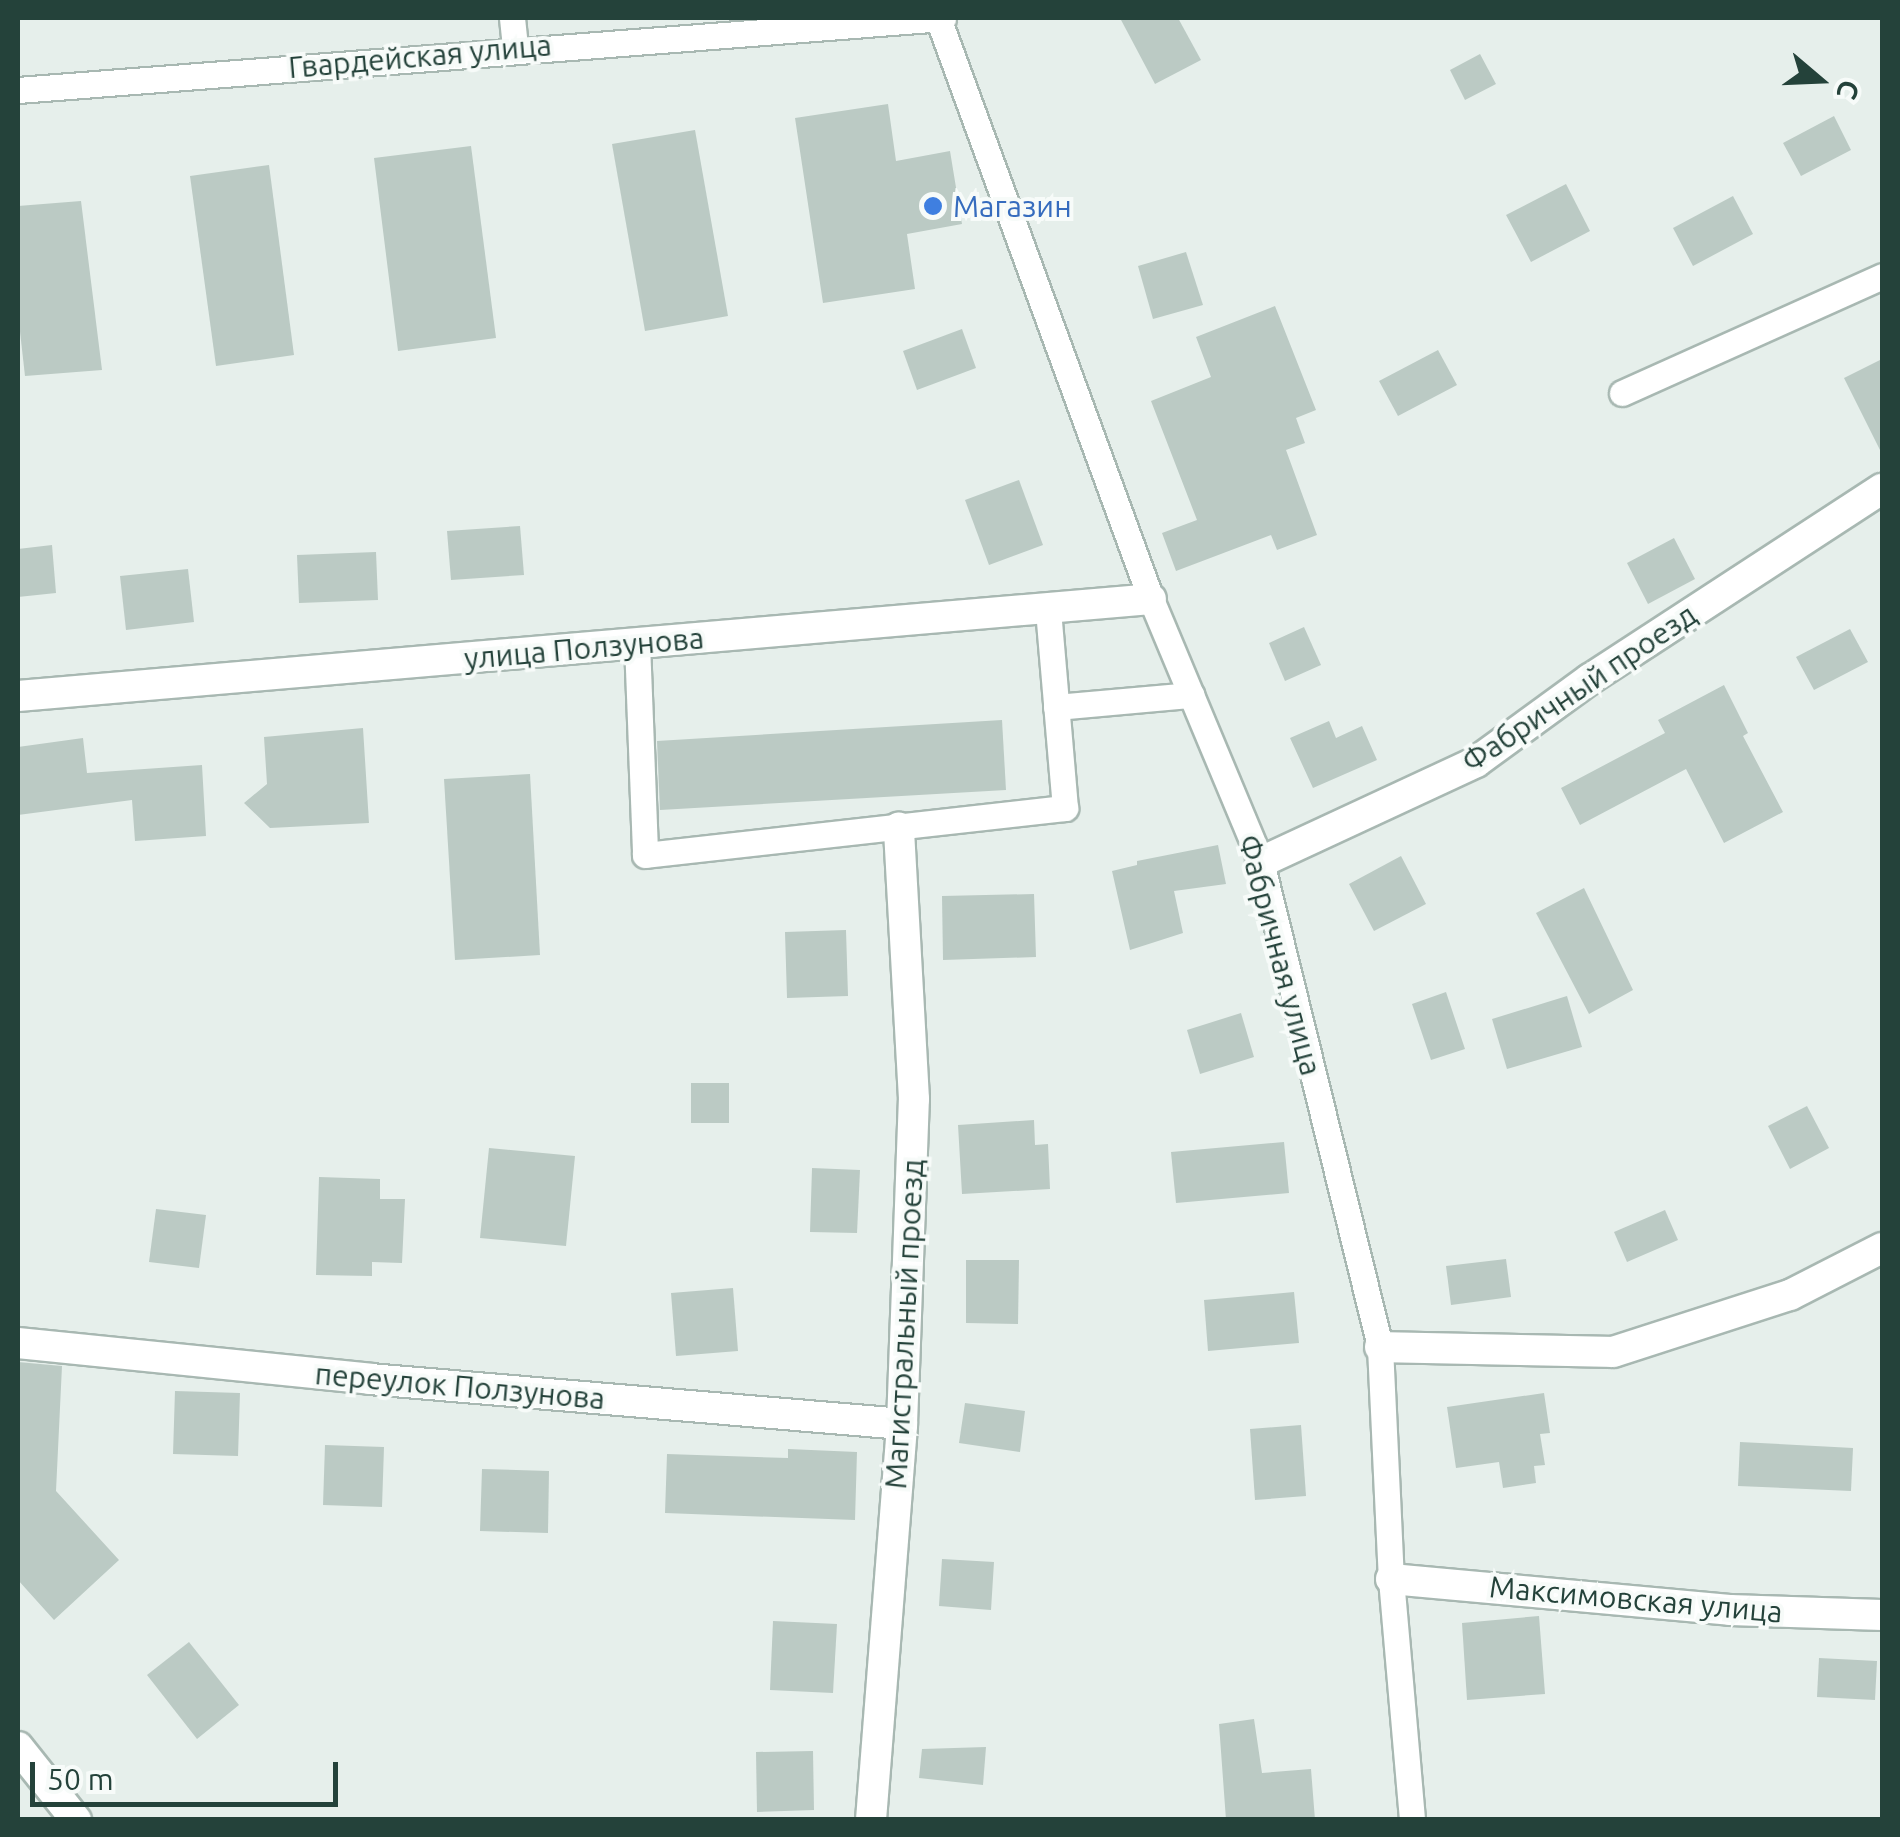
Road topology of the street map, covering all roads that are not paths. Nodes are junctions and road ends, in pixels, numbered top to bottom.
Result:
1 (512, 18) edge
2 (939, 18) edge
3 (515, 48) junction
4 (18, 90) edge
5 (1882, 276) edge
6 (1622, 393) dead end
7 (1882, 490) edge
8 (1151, 599) junction
9 (1048, 608) junction
10 (637, 643) junction
11 (1191, 694) junction
12 (18, 696) edge
13 (1056, 707) junction
14 (899, 827) junction
15 (1261, 862) junction
16 (1882, 1248) edge
17 (18, 1343) edge
18 (1380, 1347) junction
19 (902, 1424) junction
20 (1391, 1579) junction
21 (1882, 1615) edge
22 (18, 1746) edge
23 (76, 1820) edge
24 (871, 1820) edge
25 (1412, 1820) edge

1 - 3 lane
2 - 3 lane, Гвардейская улица
2 - 8 lane, Фабричная улица
3 - 4 lane, Гвардейская улица
5 - 6 lane
7 - 15 street, Фабричный проезд
8 - 9 street, улица Ползунова
8 - 11 lane, Фабричная улица
9 - 10 street, улица Ползунова
9 - 13 lane
10 - 12 street, улица Ползунова
10 - 14 lane
11 - 13 lane
11 - 15 lane, Фабричная улица
13 - 14 lane
14 - 19 street, Магистральный проезд
15 - 18 lane, Фабричная улица
16 - 18 street
17 - 19 street, переулок Ползунова
18 - 20 lane, Фабричная улица
19 - 24 street, Магистральный проезд
20 - 21 street, Максимовская улица
20 - 25 lane, Фабричная улица
22 - 23 street

